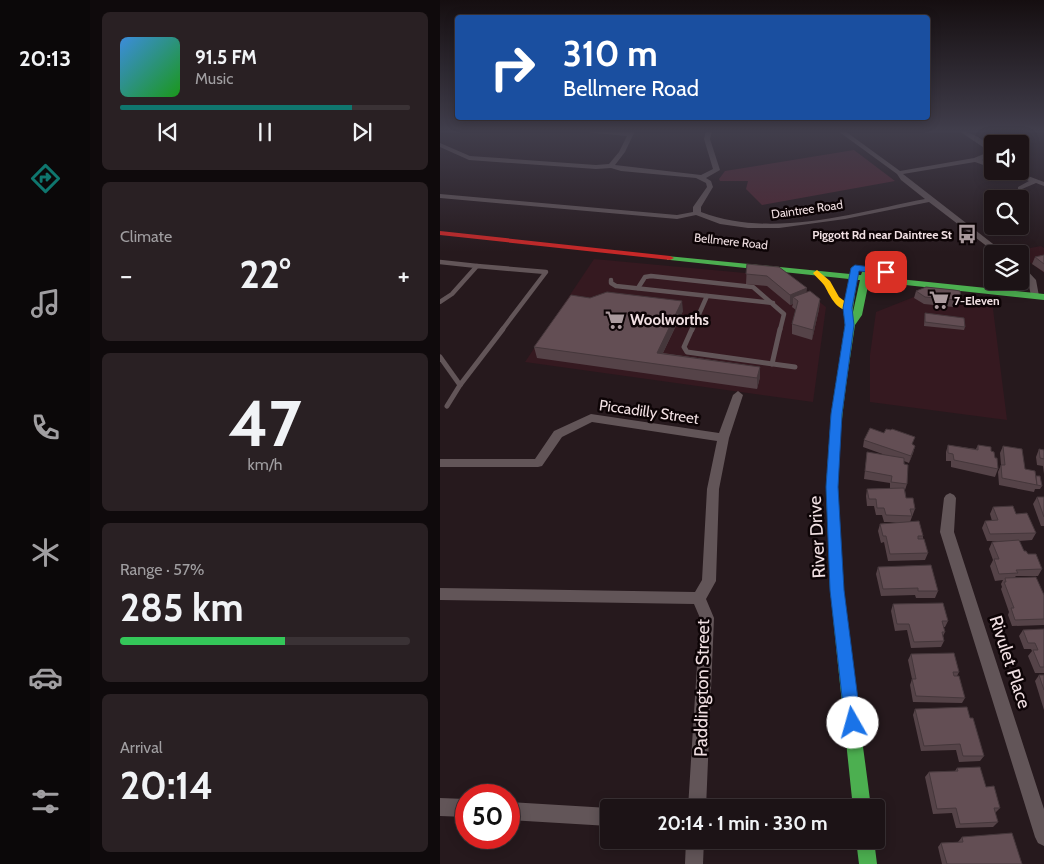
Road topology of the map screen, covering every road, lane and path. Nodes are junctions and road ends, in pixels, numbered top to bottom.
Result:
1 (645, 171) edge
2 (714, 171) edge
3 (909, 171) edge
4 (899, 173) joint
5 (703, 177) junction
6 (1029, 179) edge
7 (1035, 181) junction
8 (1044, 184) edge
9 (1020, 188) dead end
10 (440, 196) edge
11 (931, 200) junction
12 (697, 214) junction
13 (440, 229) edge
14 (440, 233) edge
15 (990, 245) edge
16 (440, 262) edge
17 (477, 266) junction
18 (817, 273) junction
19 (860, 273) junction
20 (1029, 277) edge
21 (611, 280) dead end
22 (906, 283) junction
23 (638, 288) junction
24 (1017, 293) junction
25 (862, 295) junction
26 (706, 296) junction
27 (1040, 297) edge
28 (440, 302) edge
29 (773, 303) junction
30 (848, 308) junction
31 (850, 325) junction
32 (440, 357) edge
33 (772, 364) junction
34 (795, 367) dead end
35 (460, 384) junction
36 (738, 395) dead end
37 (447, 406) dead end
38 (723, 438) junction
39 (440, 463) edge
40 (950, 498) dead end
41 (440, 594) edge
42 (699, 598) junction
43 (698, 799) edge
44 (861, 799) edge
45 (440, 807) edge
46 (455, 808) edge
47 (520, 812) edge
48 (600, 816) edge
49 (1044, 836) edge
50 (695, 849) edge
51 (866, 849) edge
52 (694, 864) edge
53 (868, 864) edge

1 - 5 street
2 - 5 street
3 - 4 street
4 - 11 street
5 - 12 street
6 - 7 street
7 - 8 street
7 - 9 street
10 - 12 street
11 - 12 street, Daintree Road
11 - 15 street
13 - 19 main road, Bellmere Road
14 - 18 main road, Bellmere Road
16 - 17 lane
17 - 28 lane
17 - 35 lane
18 - 19 main road, Bellmere Road
18 - 30 main road
19 - 22 main road, Bellmere Road
19 - 24 main road, Bellmere Road
19 - 25 main road, River Drive
19 - 30 main road, River Drive
20 - 27 street
21 - 23 lane
22 - 24 main road, Bellmere Road
22 - 25 main road
23 - 26 lane
23 - 29 lane
24 - 27 main road, Bellmere Road
25 - 31 main road, River Drive
26 - 29 lane
26 - 33 lane
29 - 33 lane
30 - 31 main road, River Drive
31 - 44 main road, River Drive
32 - 35 lane
33 - 34 lane
35 - 37 lane
36 - 38 street, Paddington Street
38 - 39 street, Piccadilly Street
38 - 42 street, Paddington Street
40 - 49 street, Rivulet Place
41 - 42 street
42 - 43 street, Paddington Street
45 - 46 street
47 - 48 street
50 - 52 street
51 - 53 main road

